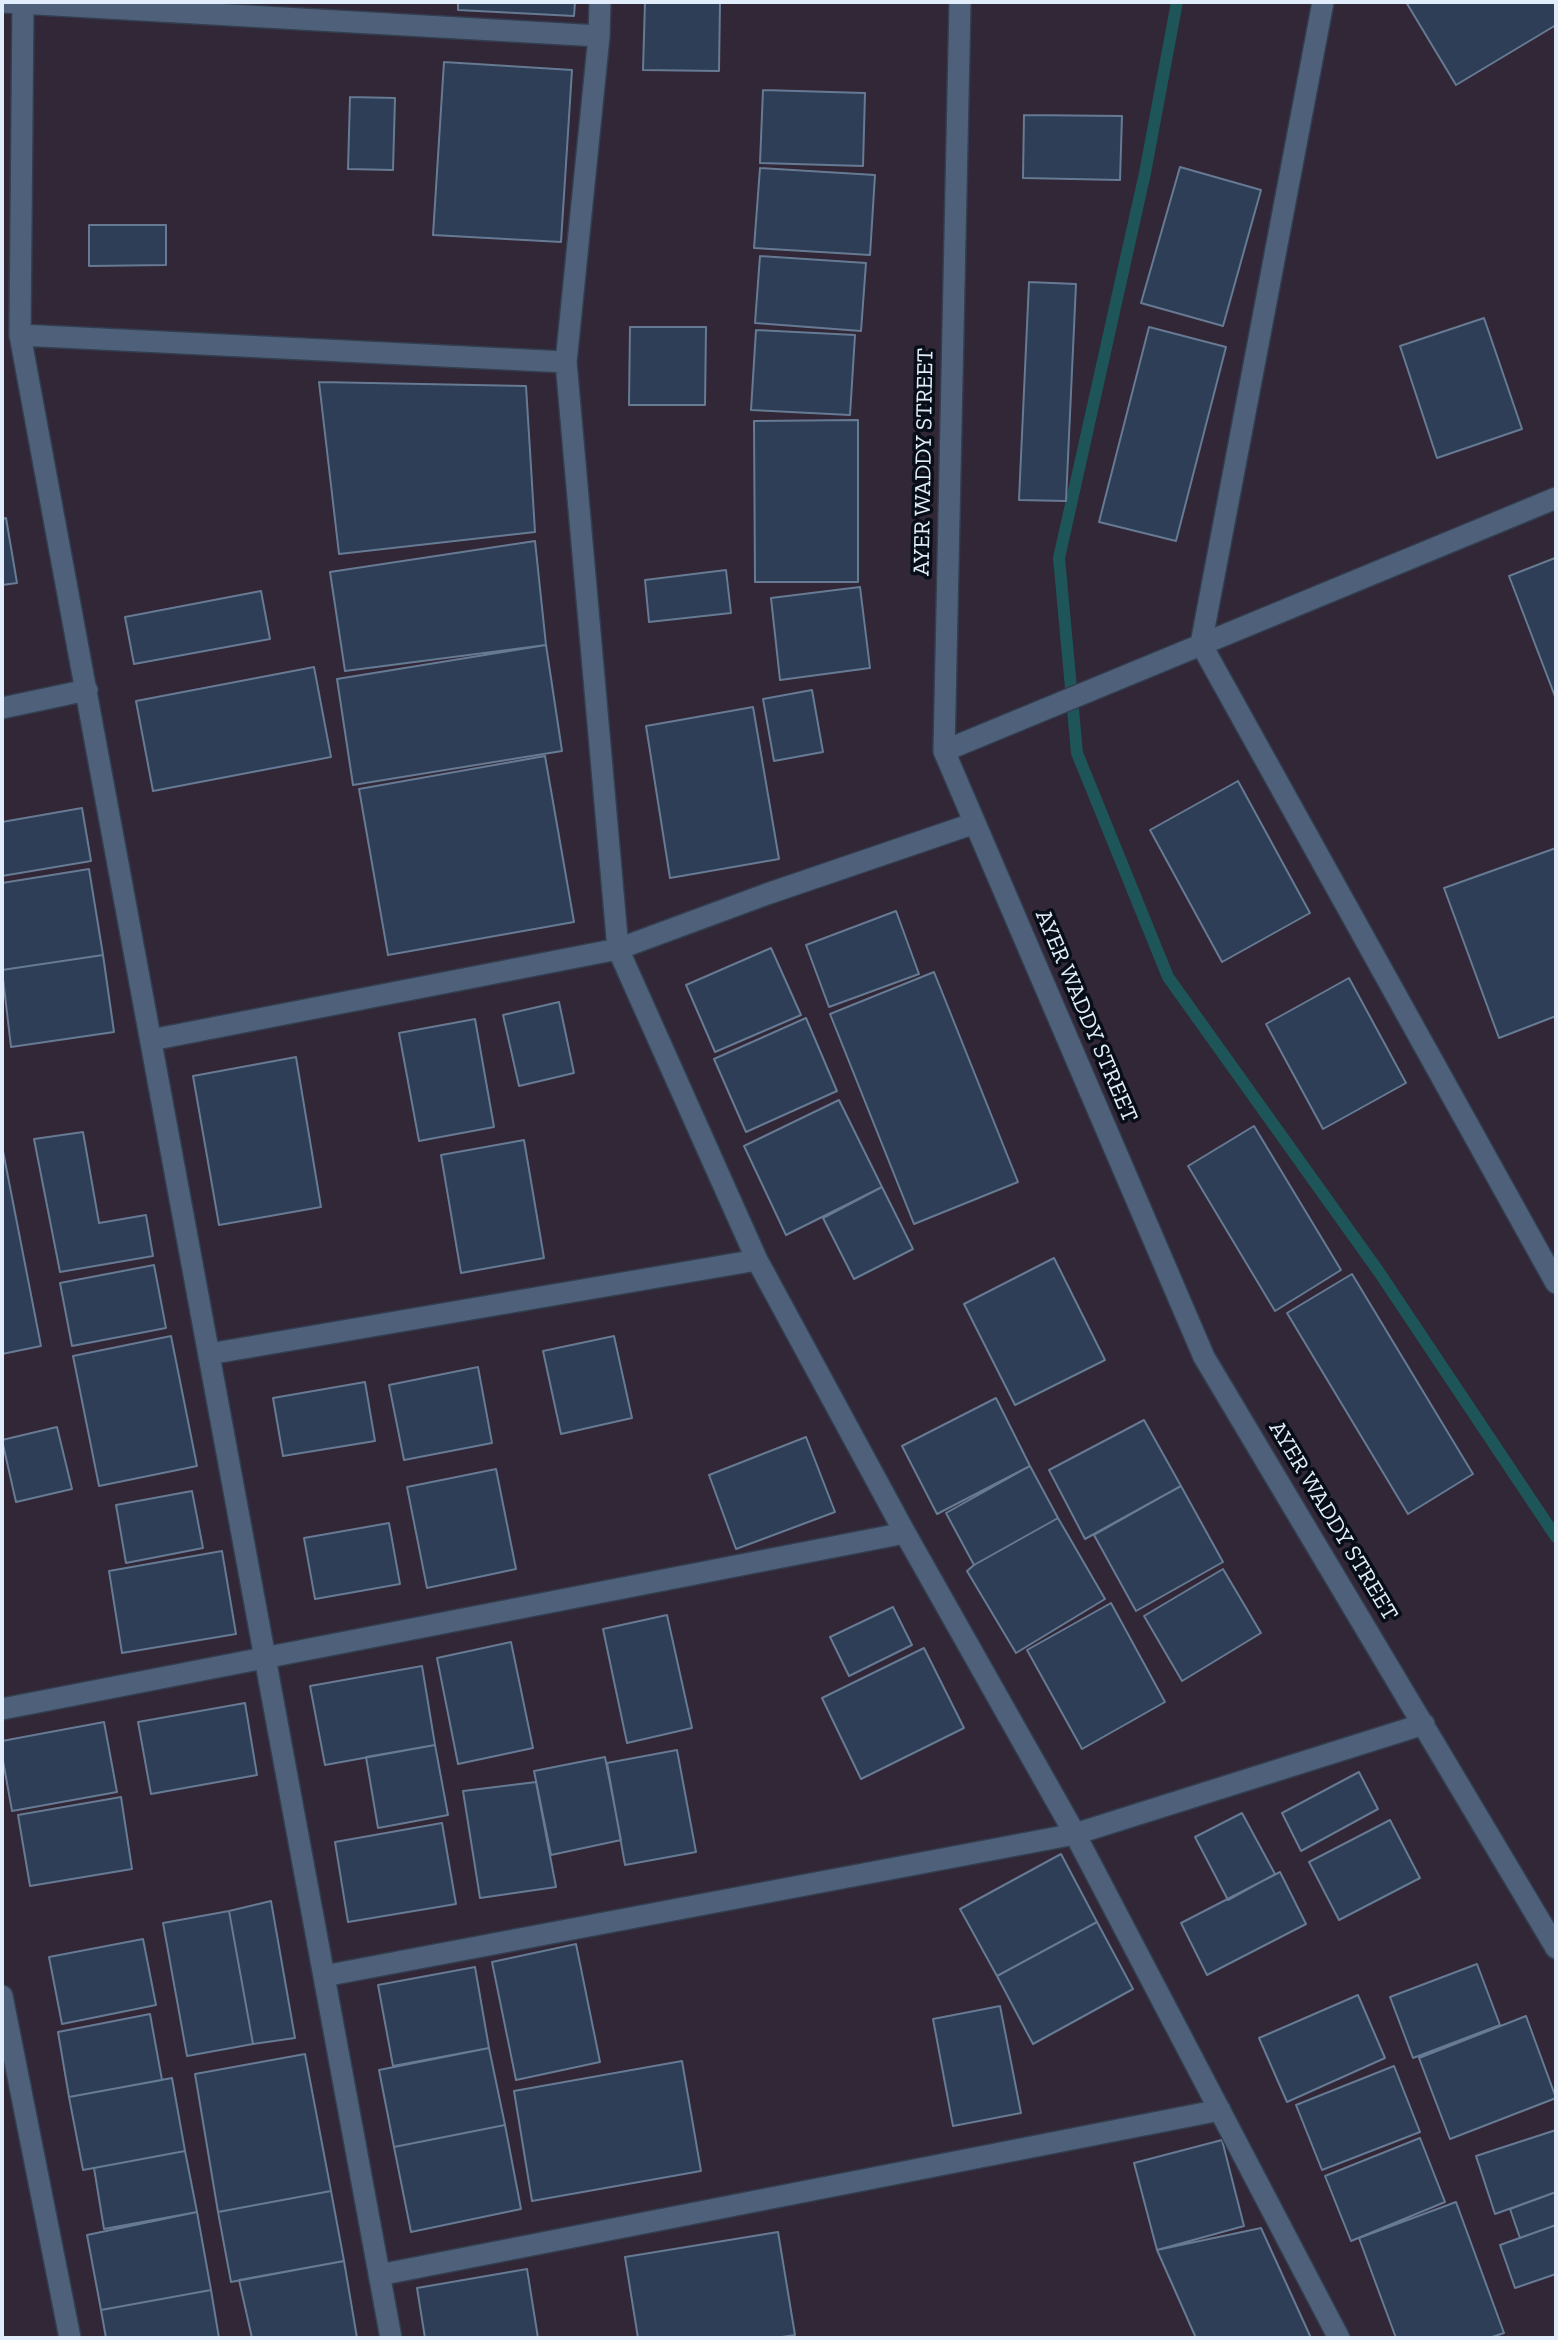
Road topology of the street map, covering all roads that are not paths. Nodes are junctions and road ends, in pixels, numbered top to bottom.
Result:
1 (2, 2) edge
2 (600, 2) edge
3 (960, 2) edge
4 (1323, 2) edge
5 (23, 3) edge
6 (599, 36) junction
7 (20, 335) junction
8 (566, 362) junction
9 (1556, 498) edge
10 (1201, 644) junction
11 (87, 690) junction
12 (2, 708) edge
13 (944, 751) junction
14 (975, 823) junction
15 (618, 949) junction
16 (151, 1040) junction
17 (757, 1260) junction
18 (1556, 1283) edge
19 (209, 1354) junction
20 (905, 1533) junction
21 (265, 1659) junction
22 (2, 1709) edge
23 (1424, 1724) junction
24 (1075, 1834) junction
25 (1556, 1948) edge
26 (324, 1976) junction
27 (2, 1996) edge
28 (1220, 2110) junction
29 (379, 2275) junction
30 (69, 2338) edge
31 (391, 2338) edge
32 (1339, 2338) edge

1 - 5 street
2 - 6 street
3 - 13 street, AYER WADDY STREET
4 - 10 street
5 - 6 street
5 - 7 street
6 - 8 street
7 - 8 street
7 - 11 street
8 - 15 street
9 - 10 street
10 - 13 street
10 - 18 street
11 - 12 street
11 - 16 street
13 - 14 street, AYER WADDY STREET
14 - 15 street
14 - 23 street, AYER WADDY STREET
15 - 16 street
15 - 17 street
16 - 19 street
17 - 19 street
17 - 20 street
19 - 21 street
20 - 21 street
20 - 24 street
21 - 22 street
21 - 26 street
23 - 24 street
23 - 25 street, AYER WADDY STREET
24 - 26 street
24 - 28 street
26 - 29 street
27 - 30 street
28 - 29 street
28 - 32 street
29 - 31 street

